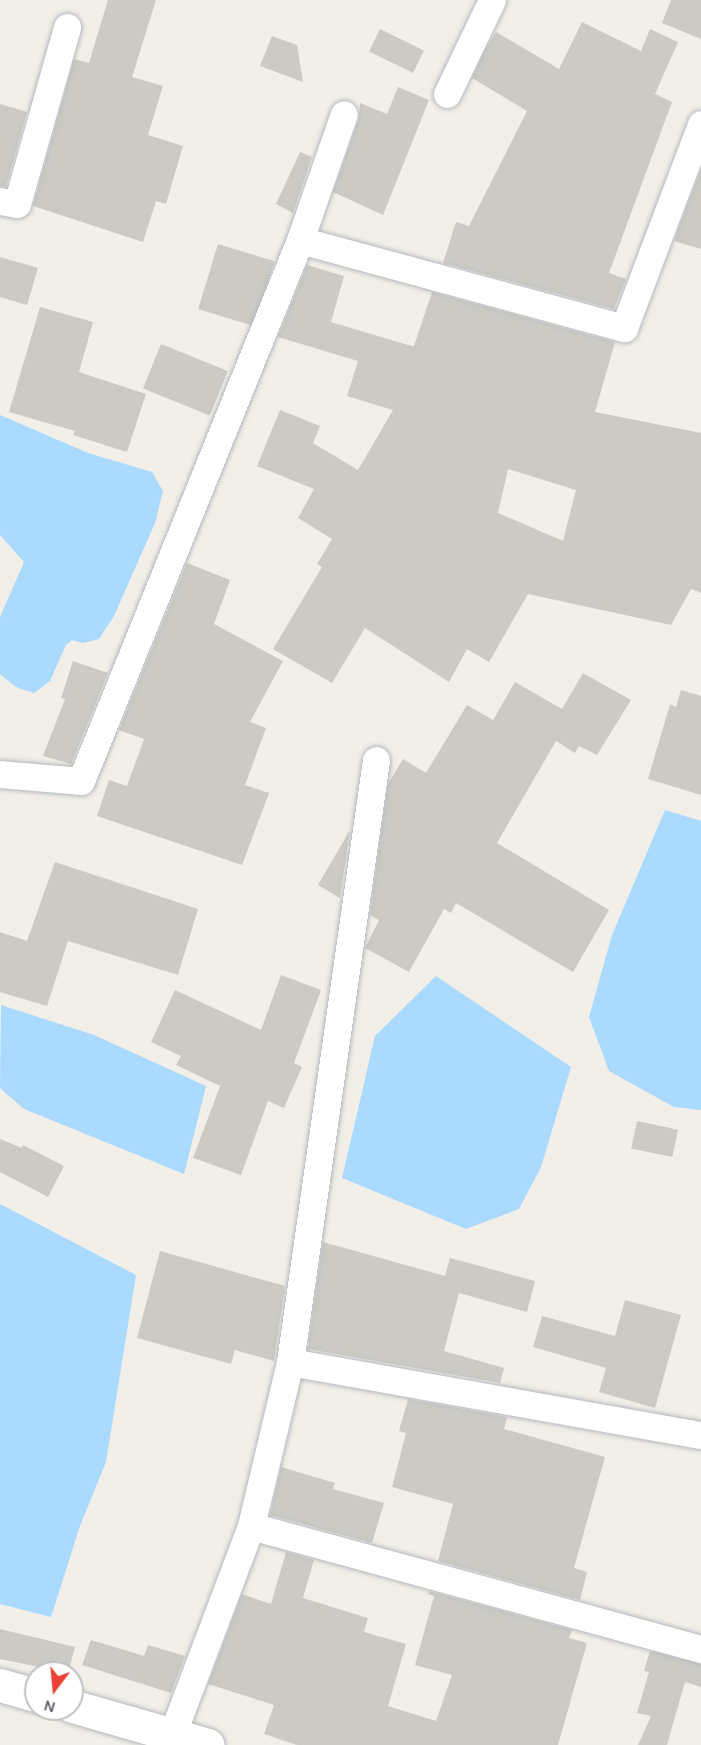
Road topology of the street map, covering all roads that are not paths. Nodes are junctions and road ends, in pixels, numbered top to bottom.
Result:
1 (492, 0) edge
2 (67, 27) dead end
3 (447, 94) dead end
4 (344, 114) dead end
5 (701, 124) edge
6 (0, 201) edge
7 (300, 240) junction
8 (376, 760) dead end
9 (0, 774) edge
10 (290, 1362) junction
11 (701, 1435) edge
12 (251, 1526) junction
13 (701, 1649) edge
14 (0, 1685) edge
15 (24, 1692) edge
16 (84, 1709) edge
17 (172, 1735) junction
18 (208, 1745) edge

1 - 3 street
2 - 6 street
4 - 7 street
5 - 7 street
7 - 9 street
8 - 10 street
10 - 11 street
10 - 12 street
12 - 13 street
12 - 17 street
14 - 15 street
16 - 17 street
17 - 18 street

